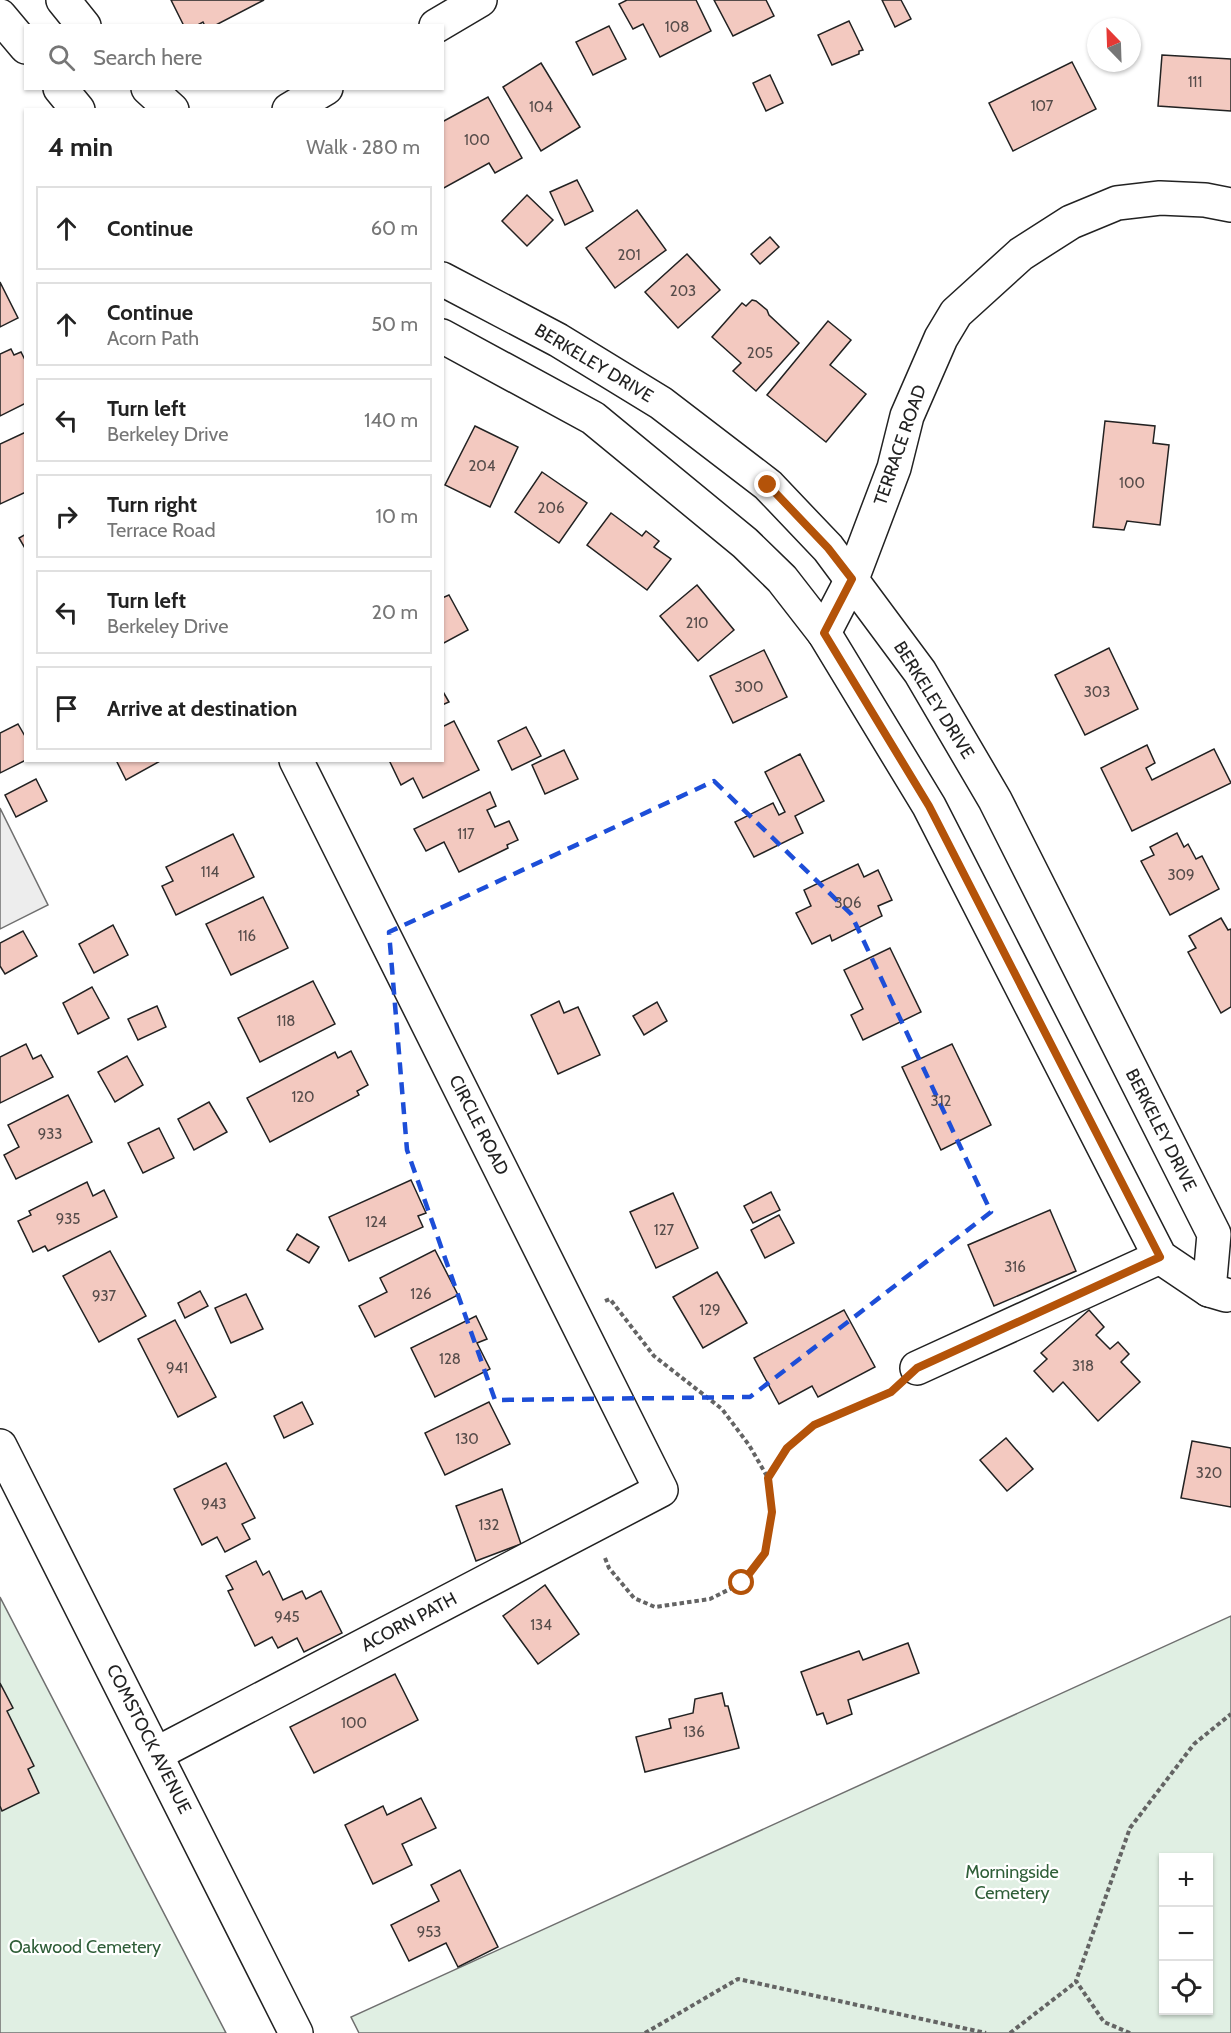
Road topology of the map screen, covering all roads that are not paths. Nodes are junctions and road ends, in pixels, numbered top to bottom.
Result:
1 (63, 0) edge
2 (480, 0) edge
3 (0, 16) edge
4 (82, 24) edge
5 (439, 24) edge
6 (24, 45) edge
7 (62, 90) edge
8 (150, 90) edge
9 (323, 90) edge
10 (76, 108) edge
11 (170, 108) edge
12 (292, 108) edge
13 (1231, 205) edge
14 (444, 280) edge
15 (444, 337) edge
16 (852, 579) junction
17 (824, 633) junction
18 (297, 762) edge
19 (1160, 1257) junction
20 (1220, 1293) edge
21 (917, 1368) road end
22 (0, 1446) edge
23 (662, 1490) joint
24 (156, 1754) junction
25 (296, 2033) edge

1 - 4 street
2 - 5 street
3 - 6 street
7 - 10 street
8 - 11 street
9 - 12 street
13 - 16 street, TERRACE ROAD
14 - 16 street, BERKELEY DRIVE
15 - 17 street, BERKELEY DRIVE
16 - 17 street, TERRACE ROAD
16 - 20 street, BERKELEY DRIVE
17 - 19 street, BERKELEY DRIVE
18 - 23 street, CIRCLE ROAD
19 - 20 street, BERKELEY DRIVE
19 - 21 street
22 - 24 street, COMSTOCK AVENUE
23 - 24 street, ACORN PATH
24 - 25 street, COMSTOCK AVENUE

